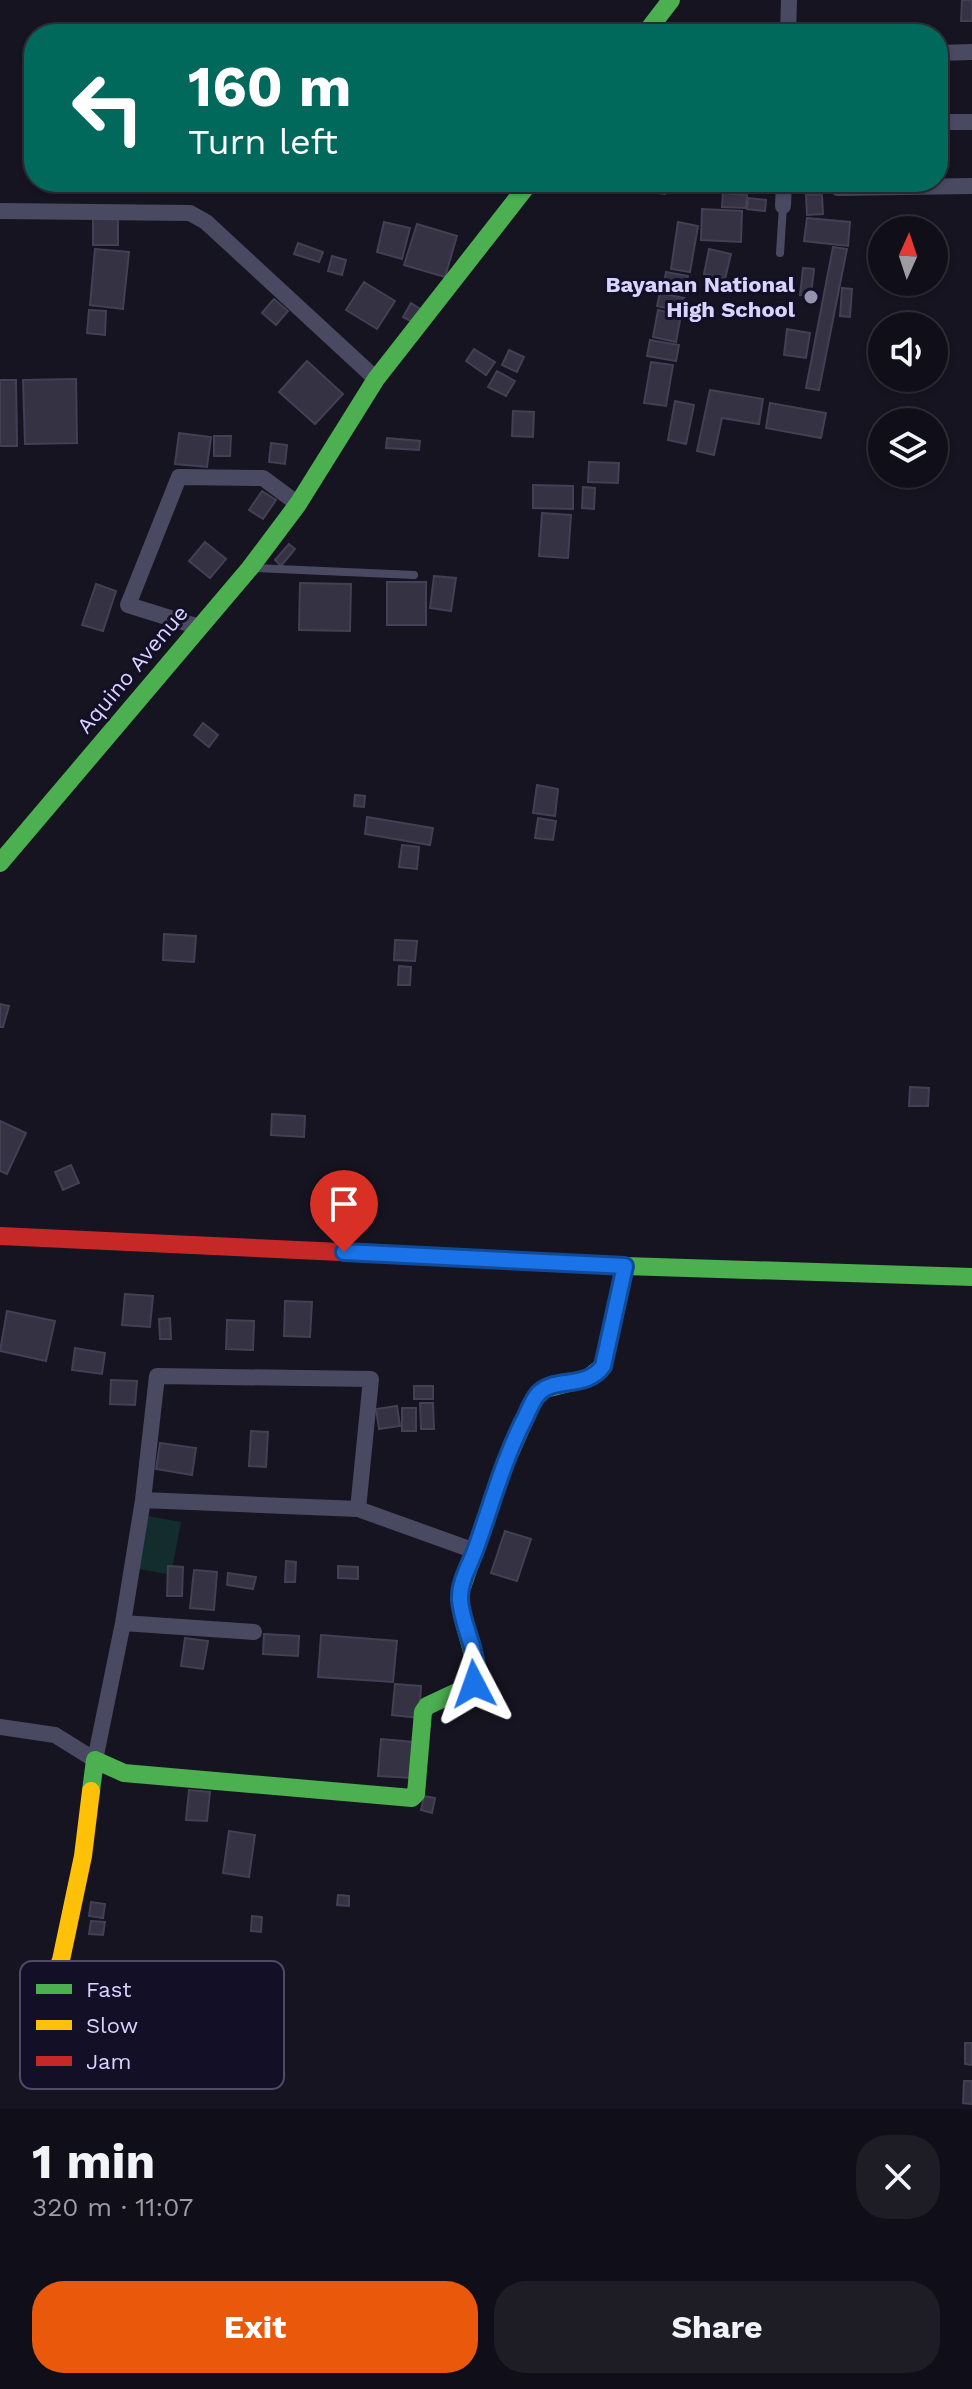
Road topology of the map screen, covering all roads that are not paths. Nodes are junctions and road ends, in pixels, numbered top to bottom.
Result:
1 (671, 0) edge
2 (789, 0) edge
3 (653, 24) edge
4 (788, 24) edge
5 (972, 52) edge
6 (948, 53) edge
7 (948, 122) edge
8 (972, 122) edge
9 (948, 186) edge
10 (972, 186) edge
11 (522, 192) edge
12 (784, 192) edge
13 (783, 206) joint
14 (0, 211) edge
15 (780, 253) dead end
16 (376, 379) junction
17 (298, 504) junction
18 (250, 568) junction
19 (414, 575) dead end
20 (199, 627) junction
21 (0, 863) edge
22 (0, 1236) edge
23 (625, 1266) junction
24 (972, 1277) edge
25 (143, 1500) junction
26 (358, 1509) junction
27 (475, 1551) junction
28 (123, 1623) junction
29 (254, 1632) dead end
30 (0, 1727) edge
31 (95, 1760) junction
32 (61, 1961) edge

1 - 3 street
2 - 4 street
5 - 6 street
7 - 8 street
9 - 10 street
11 - 16 street, Aquino Avenue
12 - 13 street
13 - 15 lane
14 - 16 street
16 - 17 street, Aquino Avenue
17 - 18 street, Aquino Avenue
17 - 20 street
18 - 19 lane
18 - 20 street, Aquino Avenue
20 - 21 street, Aquino Avenue
22 - 23 street
23 - 24 street
23 - 27 street
25 - 26 street
25 - 26 street
25 - 28 street
26 - 27 street
27 - 31 street
28 - 29 street
28 - 31 street
30 - 31 street
31 - 32 street

